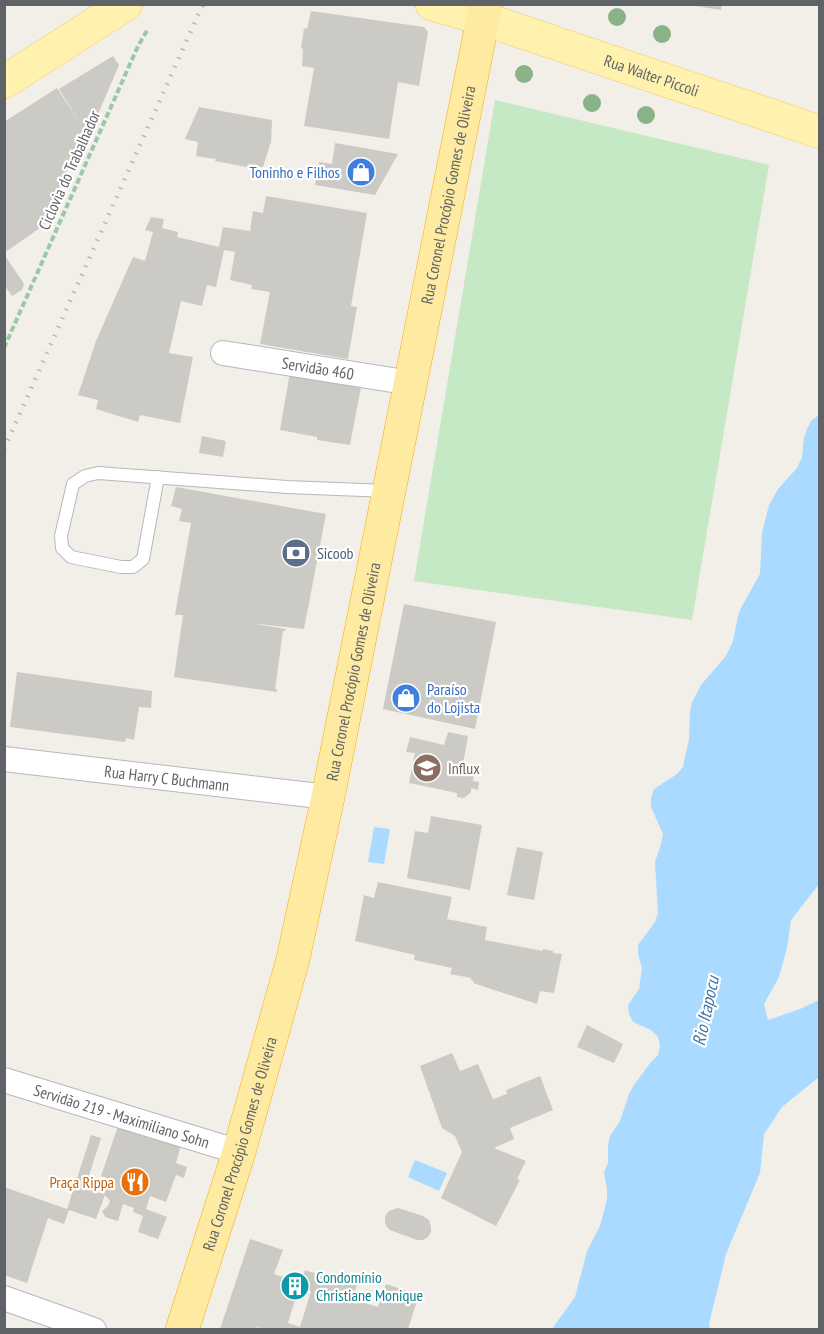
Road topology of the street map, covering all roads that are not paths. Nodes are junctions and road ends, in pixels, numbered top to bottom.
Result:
1 (432, 4) edge
2 (485, 12) edge
3 (138, 15) edge
4 (4, 82) edge
5 (819, 132) edge
6 (224, 353) dead end
7 (411, 383) junction
8 (158, 477) junction
9 (389, 491) junction
10 (4, 759) edge
11 (328, 797) junction
12 (4, 1080) edge
13 (239, 1152) junction
14 (4, 1298) edge
15 (94, 1329) edge
16 (182, 1329) edge

1 - 2 main road, Rua Walter Piccoli
2 - 5 main road, Rua Walter Piccoli
2 - 7 highway, Rua Coronel Procópio Gomes de Oliveira
3 - 4 main road
6 - 7 street, Servidão 460
7 - 9 highway, Rua Coronel Procópio Gomes de Oliveira
8 - 8 lane
8 - 9 lane
9 - 11 highway, Rua Coronel Procópio Gomes de Oliveira
10 - 11 street, Rua Harry C Buchmann
11 - 13 highway, Rua Coronel Procópio Gomes de Oliveira
12 - 13 street, Servidão 219 - Maximiliano Sohn
13 - 16 highway, Rua Coronel Procópio Gomes de Oliveira
14 - 15 street

